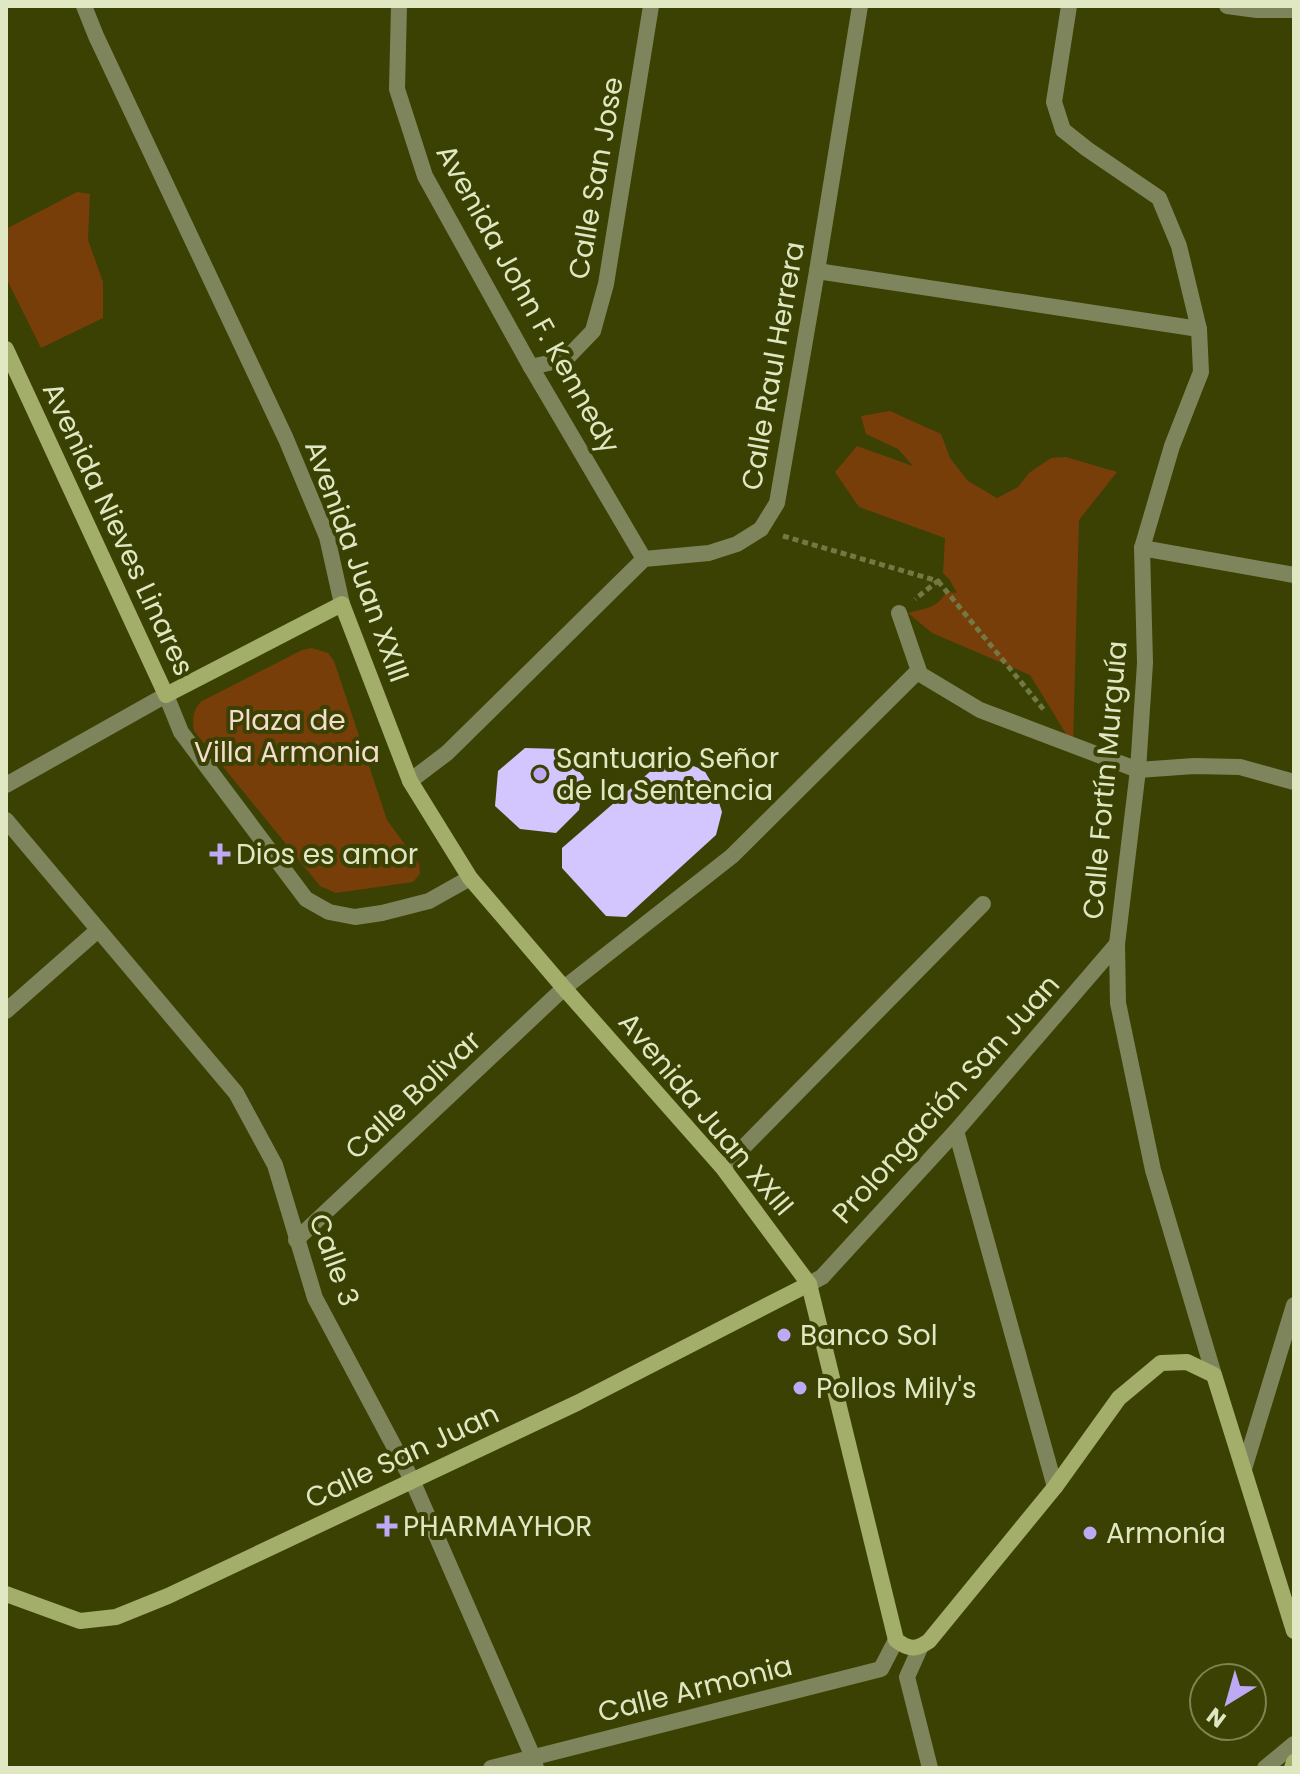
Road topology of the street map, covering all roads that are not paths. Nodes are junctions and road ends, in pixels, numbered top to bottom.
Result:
1 (84, 6) edge
2 (399, 6) edge
3 (651, 6) edge
4 (860, 6) edge
5 (1069, 6) edge
6 (1227, 6) edge
7 (1294, 10) edge
8 (817, 271) junction
9 (1199, 329) junction
10 (6, 349) edge
11 (531, 367) junction
12 (1142, 548) junction
13 (644, 559) junction
14 (1294, 575) edge
15 (342, 604) junction
16 (899, 613) road end
17 (920, 674) junction
18 (166, 695) junction
19 (1138, 770) junction
20 (410, 781) junction
21 (1294, 782) edge
22 (6, 785) edge
23 (6, 820) edge
24 (470, 878) junction
25 (983, 904) dead end
26 (98, 930) junction
27 (1117, 944) junction
28 (564, 988) junction
29 (6, 1011) edge
30 (956, 1131) junction
31 (723, 1168) junction
32 (296, 1240) junction
33 (809, 1284) junction
34 (1294, 1305) edge
35 (1214, 1375) junction
36 (1244, 1469) junction
37 (412, 1480) junction
38 (1055, 1487) junction
39 (6, 1594) edge
40 (1294, 1631) edge
41 (896, 1640) junction
42 (920, 1648) junction
43 (1294, 1744) edge
44 (1294, 1762) edge
45 (534, 1763) edge
46 (491, 1768) edge
47 (930, 1768) edge
48 (1265, 1768) edge
49 (1292, 1768) edge

1 - 15 street, Avenida Juan XXIII
2 - 11 street, Avenida John F. Kennedy
3 - 11 street, Calle San Jose
4 - 8 street, Calle Raul Herrera
5 - 9 street, Calle Fortín Murguía
6 - 7 street
8 - 9 street
8 - 13 street, Calle Raul Herrera
9 - 12 street, Calle Fortín Murguía
10 - 18 main road, Avenida Nieves Linares
11 - 13 street, Avenida John F. Kennedy
12 - 14 street
12 - 19 street, Calle Fortín Murguía
13 - 20 street
15 - 18 main road
15 - 20 main road, Avenida Juan XXIII
16 - 17 street
17 - 19 street
17 - 28 street, Calle Bolivar
18 - 22 street
18 - 24 street, Avenida Nieves Linares
19 - 21 street
19 - 27 street, Calle Fortín Murguía
20 - 24 main road, Avenida Juan XXIII
23 - 26 street, Calle 3
24 - 28 main road, Avenida Juan XXIII
25 - 31 street
26 - 29 street
26 - 32 street, Calle 3
27 - 30 street, Prolongación San Juan
27 - 35 street, Calle Fortín Murguía
28 - 31 main road, Avenida Juan XXIII
28 - 32 street, Calle Bolivar
30 - 33 street, Prolongación San Juan
30 - 38 street
31 - 33 main road, Avenida Juan XXIII
32 - 37 street, Calle 3
33 - 37 main road, Calle San Juan
33 - 41 main road, Avenida Juan XXIII
34 - 36 street
35 - 36 main road
35 - 38 main road
36 - 40 main road
37 - 39 main road, Calle San Juan
37 - 45 street, Calle 3
38 - 42 main road
41 - 42 main road
41 - 45 street, Calle Armonia
42 - 47 street
43 - 48 street
44 - 49 main road
45 - 46 street, Calle Armonia

